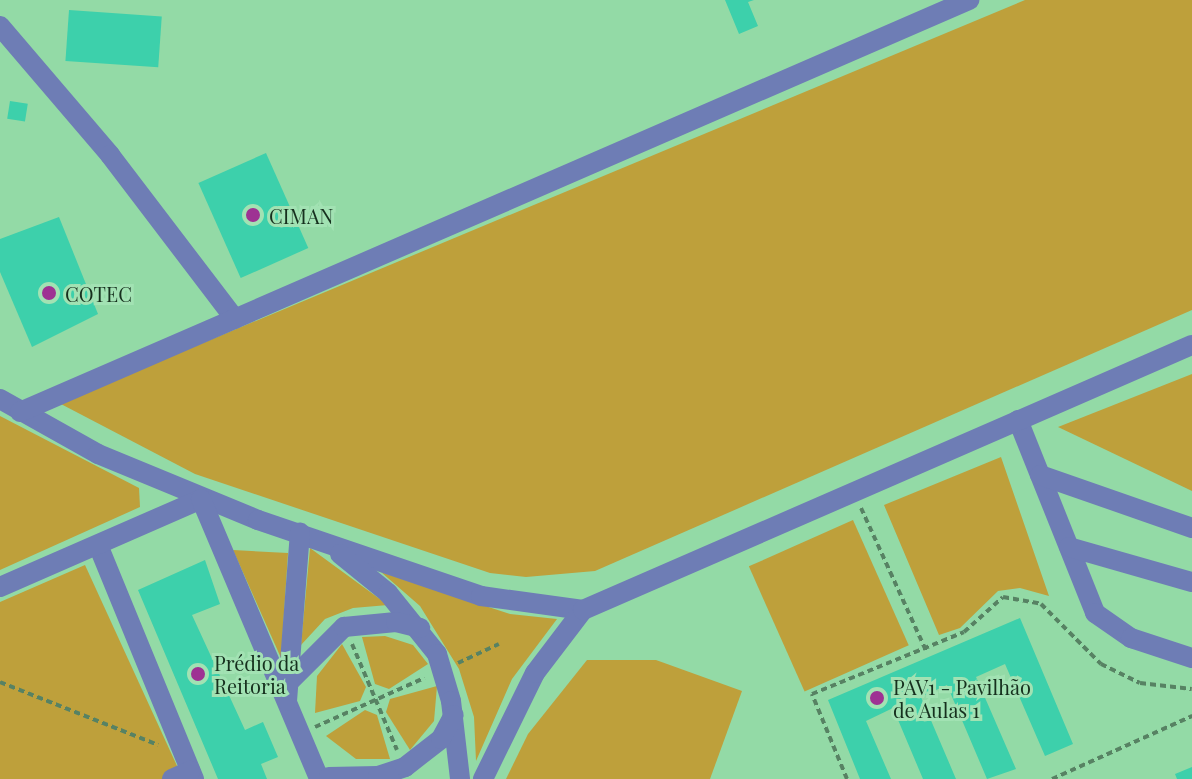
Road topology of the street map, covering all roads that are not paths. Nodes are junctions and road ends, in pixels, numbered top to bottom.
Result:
1 (969, 0) edge
2 (0, 26) edge
3 (235, 319) junction
4 (1192, 345) edge
5 (0, 399) edge
6 (20, 412) junction
7 (1018, 420) junction
8 (1040, 475) junction
9 (201, 499) junction
10 (1192, 528) edge
11 (300, 533) junction
12 (98, 545) junction
13 (331, 546) junction
14 (1069, 547) junction
15 (1192, 582) edge
16 (0, 587) edge
17 (583, 610) junction
18 (420, 628) junction
19 (1192, 658) edge
20 (288, 684) junction
21 (286, 707) junction
22 (454, 715) junction
23 (184, 771) edge
24 (323, 775) edge
25 (460, 779) edge
26 (483, 779) edge

1 - 3 lane
2 - 3 lane
3 - 6 lane
4 - 7 lane
5 - 6 lane
6 - 9 lane
7 - 8 lane
7 - 17 lane
8 - 10 lane
8 - 14 lane
9 - 11 lane
9 - 12 lane
9 - 21 lane
11 - 13 lane
11 - 20 lane
12 - 16 lane
12 - 23 lane
13 - 17 lane
13 - 18 lane
14 - 15 lane
14 - 19 lane
17 - 26 lane
18 - 20 lane
18 - 22 lane
20 - 21 lane
21 - 24 lane
22 - 24 lane
22 - 25 lane

